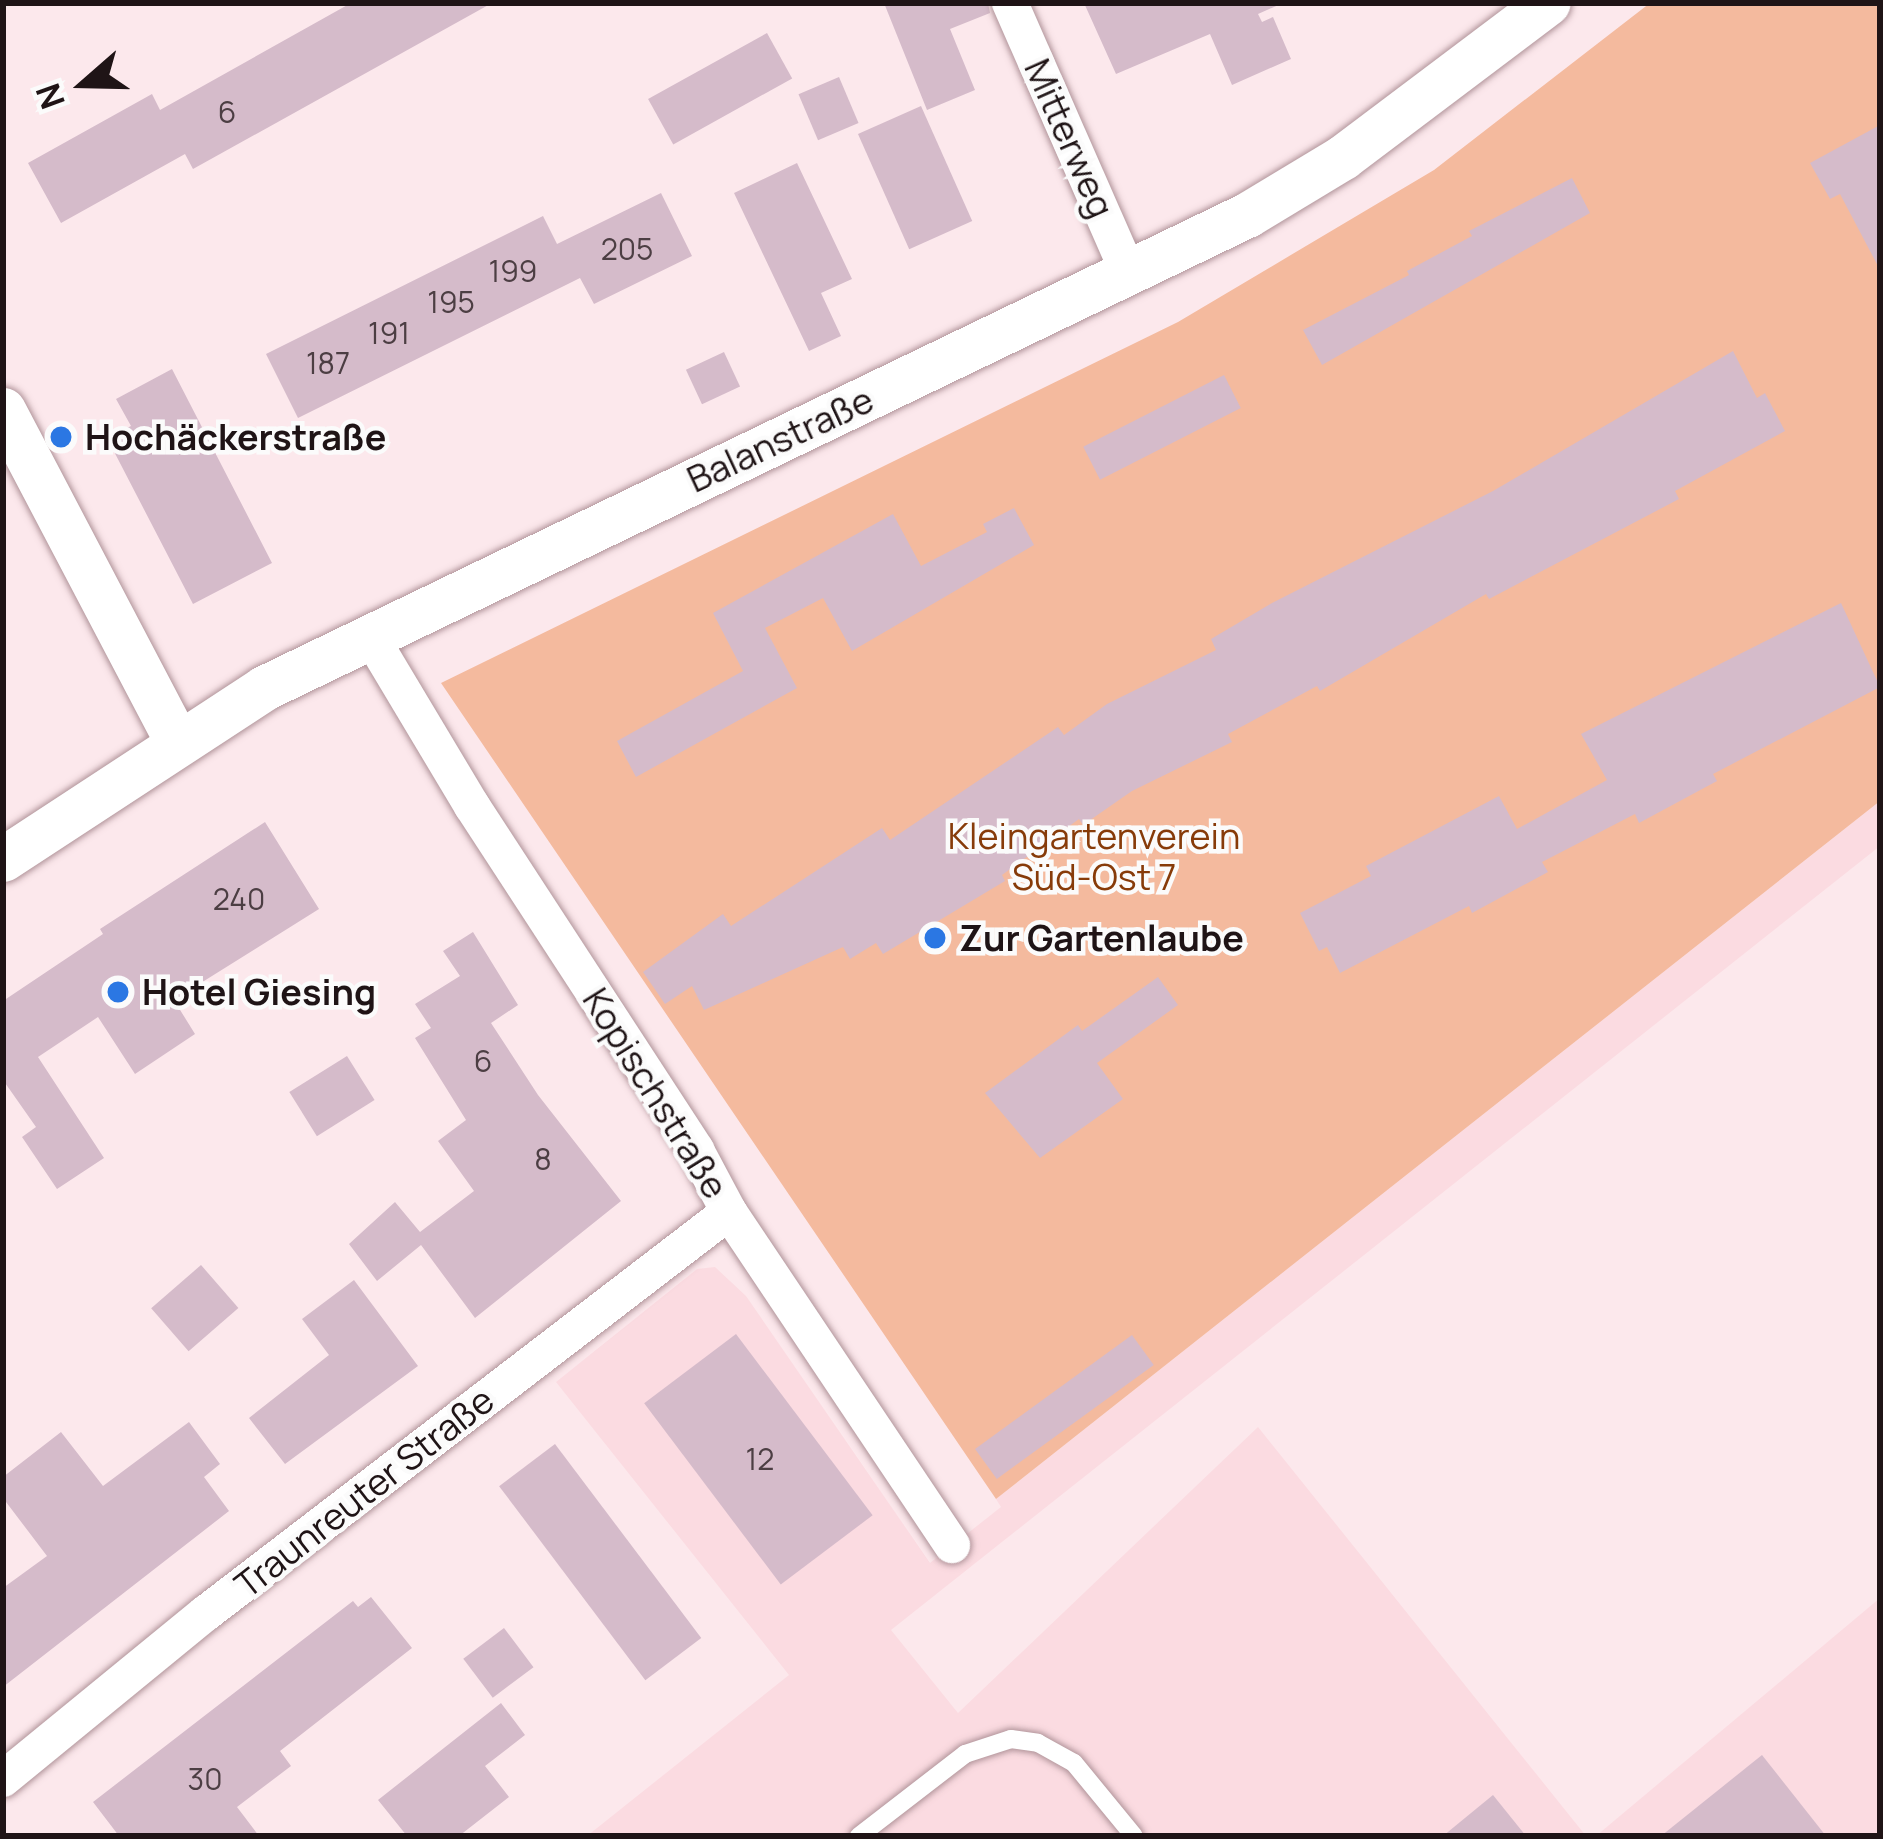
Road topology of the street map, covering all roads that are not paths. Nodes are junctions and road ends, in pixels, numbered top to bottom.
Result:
1 (1010, 3) edge
2 (1547, 3) edge
3 (1129, 274) junction
4 (3, 410) edge
5 (369, 634) junction
6 (178, 742) junction
7 (3, 859) edge
8 (730, 1211) junction
9 (952, 1545) dead end
10 (3, 1779) edge
11 (860, 1836) edge
12 (1134, 1836) edge

1 - 3 street, Mitterweg
2 - 3 street, Balanstraße
3 - 5 street, Balanstraße
4 - 6 street
5 - 6 street, Balanstraße
5 - 8 street, Kopischstraße
6 - 7 street, Balanstraße
8 - 9 street, Kopischstraße
8 - 10 street, Traunreuter Straße
11 - 12 lane

